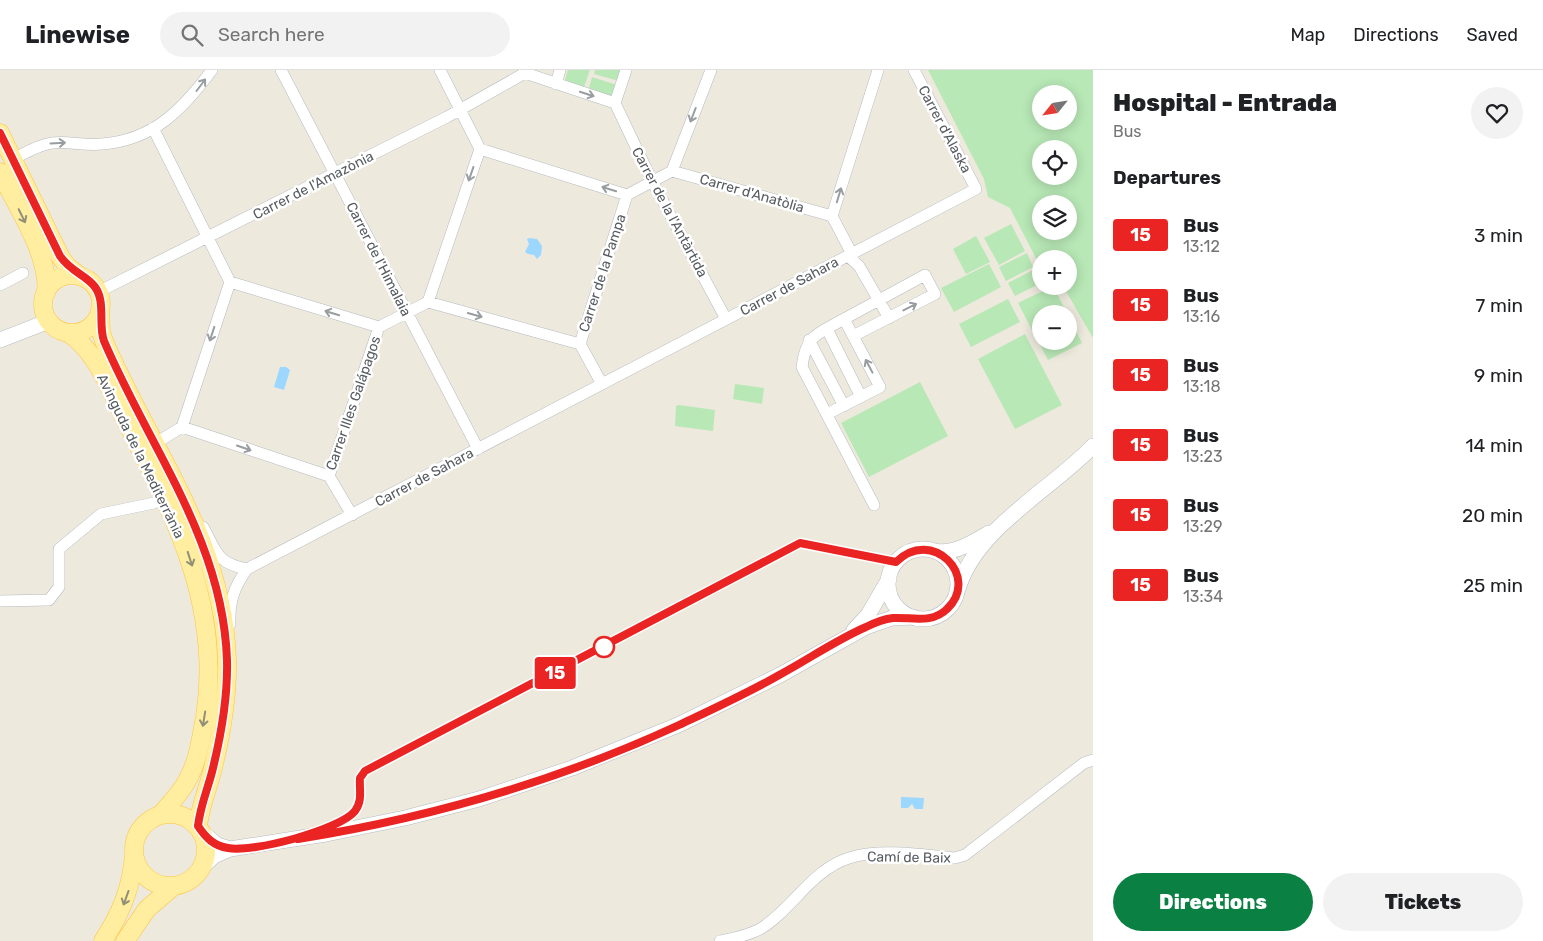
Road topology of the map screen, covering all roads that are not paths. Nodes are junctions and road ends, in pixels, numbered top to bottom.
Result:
1 (212, 70) edge
2 (281, 70) edge
3 (440, 70) edge
4 (560, 70) edge
5 (626, 70) edge
6 (711, 70) edge
7 (878, 70) edge
8 (914, 70) edge
9 (526, 72) edge
10 (556, 84) junction
11 (615, 103) junction
12 (460, 110) junction
13 (153, 128) junction
14 (0, 133) edge
15 (480, 149) junction
16 (13, 159) junction
17 (672, 171) junction
18 (0, 172) edge
19 (335, 174) junction
20 (652, 181) junction
21 (976, 189) joint
22 (627, 195) junction
23 (832, 216) junction
24 (209, 237) junction
25 (853, 253) junction
26 (23, 273) dead end
27 (81, 277) junction
28 (230, 282) junction
29 (0, 285) edge
30 (98, 292) junction
31 (46, 293) junction
32 (879, 300) junction
33 (428, 302) junction
34 (100, 310) junction
35 (407, 313) junction
36 (889, 318) junction
37 (726, 319) junction
38 (844, 319) junction
39 (48, 321) junction
40 (379, 327) junction
41 (827, 329) junction
42 (68, 333) junction
43 (853, 336) junction
44 (0, 340) edge
45 (809, 340) junction
46 (580, 344) junction
47 (602, 384) junction
48 (861, 397) junction
49 (844, 406) junction
50 (827, 414) junction
51 (182, 427) junction
52 (156, 444) junction
53 (1093, 446) edge
54 (478, 449) junction
55 (329, 476) junction
56 (154, 503) dead end
57 (874, 505) dead end
58 (187, 506) junction
59 (352, 515) junction
60 (1003, 524) junction
61 (935, 551) junction
62 (247, 570) junction
63 (889, 579) junction
64 (958, 589) junction
65 (0, 601) edge
66 (913, 617) junction
67 (847, 636) junction
68 (226, 649) junction
69 (1093, 760) edge
70 (160, 815) junction
71 (200, 830) junction
72 (230, 849) junction
73 (134, 851) junction
74 (201, 868) junction
75 (174, 886) junction
76 (103, 941) edge
77 (125, 941) edge
78 (720, 941) edge

13 -> 1 street
2 - 19 street, Carrer de l'Himalaia
3 - 12 street
4 - 10 street
5 - 11 street
6 -> 17 street
23 -> 7 street
8 - 21 street, Carrer d'Alaska
9 - 10 street
9 - 12 street, Carrer de l'Amazònia
10 -> 11 street
11 - 20 street, Carrer de la l'Antàrtida
12 - 15 street
12 - 19 street, Carrer de l'Amazònia
16 -> 13 street
13 - 24 street
14 - 16 main road
22 -> 15 street, Carrer de la Pampa
15 -> 33 street
16 - 27 main road
17 - 20 street
17 - 23 street, Carrer d'Anatòlia
18 -> 31 main road
19 - 24 street, Carrer de l'Amazònia
19 - 35 street, Carrer de l'Himalaia
20 - 22 street, Carrer de la Pampa
20 - 37 street, Carrer de la l'Antàrtida
21 - 25 street, Carrer de Sahara
22 - 46 street, Carrer de la Pampa
23 - 25 street
24 - 28 street
24 - 30 street, Carrer de l'Amazònia
25 - 32 street
25 - 37 street, Carrer de Sahara
26 - 29 street
27 - 30 main road
27 - 31 main road
40 -> 28 street, Carrer Illes Galápagos
28 -> 51 street
30 - 34 main road
31 - 39 main road
32 - 36 street
36 -> 32 street
32 - 38 street
33 - 35 street
33 -> 46 street, Carrer de la Pampa
34 - 42 main road
34 - 52 main road, Avinguda de la Mediterrània
35 - 40 street, Carrer Illes Galápagos
35 - 54 street, Carrer de l'Himalaia
36 - 43 street
37 - 47 street, Carrer de Sahara
38 - 41 street
38 - 43 street
39 - 42 main road
39 - 44 street
40 - 55 street, Carrer Illes Galápagos
41 - 45 street
41 - 48 street
42 -> 70 main road, Avinguda de la Mediterrània
48 -> 43 street
45 - 49 street
45 - 50 street
46 - 47 street
47 - 54 street, Carrer de Sahara
48 - 49 street
49 - 50 street
50 - 57 street
51 - 52 street
51 -> 55 street, Carrer Illes Galápagos
52 - 58 main road, Avinguda de la Mediterrània
53 - 60 street
54 - 59 street, Carrer de Sahara
55 - 59 street
56 - 65 street
58 - 62 street
58 - 68 main road, Avinguda de la Mediterrània
59 - 62 street, Carrer de Sahara
60 - 61 street
60 - 64 street
61 - 63 street
61 - 64 street
62 - 68 street, Carrer de Sahara
63 - 66 street
63 - 67 street
64 - 66 street
66 - 67 street
67 - 72 street
68 - 71 main road, Avinguda de la Mediterrània
69 - 78 street, Camí de Baix
70 - 71 main road
70 - 73 main road
71 - 72 street
71 - 74 main road
72 - 74 street
73 - 75 main road
73 -> 76 main road
74 - 75 main road
75 - 77 main road

